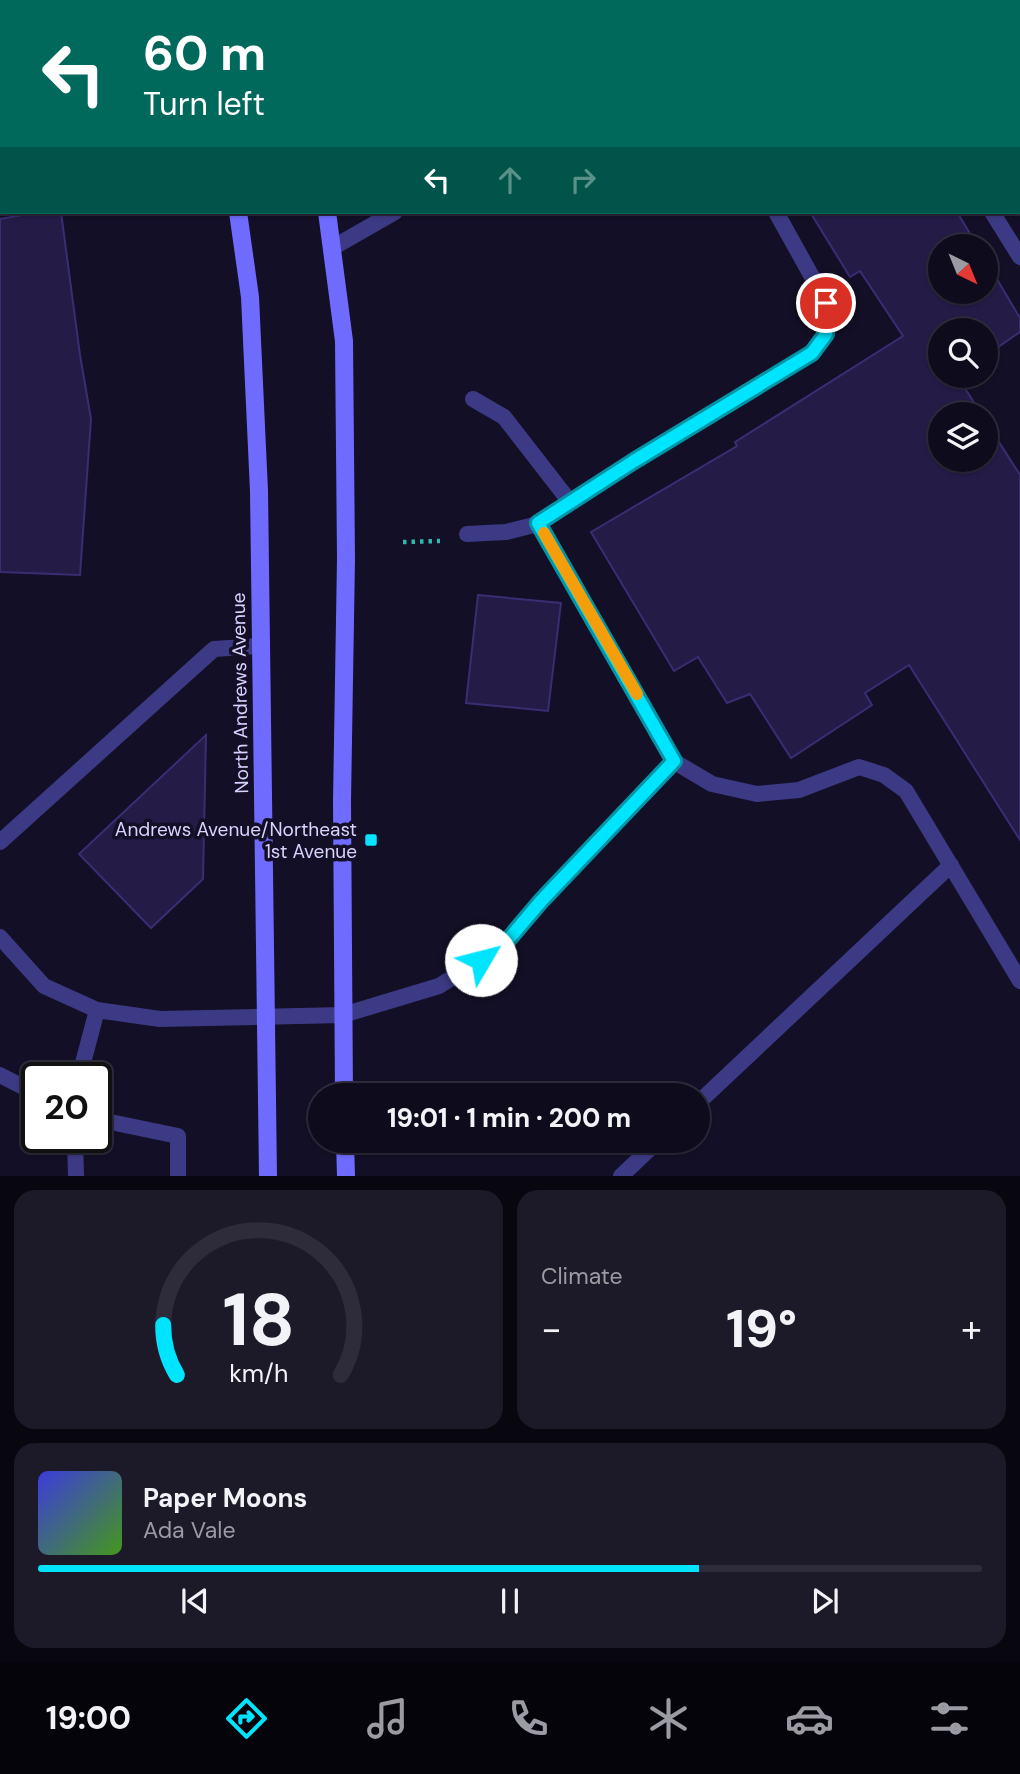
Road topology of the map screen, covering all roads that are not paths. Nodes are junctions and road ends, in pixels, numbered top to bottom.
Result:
1 (238, 214) edge
2 (327, 214) edge
3 (392, 214) edge
4 (777, 214) edge
5 (993, 214) edge
6 (332, 248) junction
7 (1020, 257) edge
8 (473, 399) dead end
9 (570, 502) junction
10 (538, 523) junction
11 (467, 534) dead end
12 (260, 646) junction
13 (674, 761) junction
14 (0, 842) edge
15 (951, 865) junction
16 (0, 937) edge
17 (1020, 981) edge
18 (97, 1010) junction
19 (343, 1015) junction
20 (266, 1017) junction
21 (83, 1062) edge
22 (0, 1075) edge
23 (344, 1083) edge
24 (21, 1086) edge
25 (710, 1092) edge
26 (112, 1122) edge
27 (75, 1153) edge
28 (345, 1153) edge
29 (645, 1153) edge
30 (76, 1175) edge
31 (178, 1175) edge
32 (268, 1175) edge
33 (345, 1175) edge
34 (621, 1175) edge

1 - 12 main road, North Andrews Avenue
2 - 6 main road
3 - 6 lane
4 - 9 lane
5 - 7 lane
6 - 19 main road
8 - 9 lane
9 - 10 lane
10 - 11 lane
10 - 13 lane
12 - 14 lane
12 - 20 main road, North Andrews Avenue
13 - 15 lane
13 - 19 lane
15 - 17 lane
15 - 25 lane
16 - 18 lane
18 - 20 lane
18 - 21 lane
19 - 20 lane
19 - 23 main road
20 - 32 main road, North Andrews Avenue
22 - 24 lane
26 - 31 lane
27 - 30 lane
28 - 33 main road
29 - 34 lane

